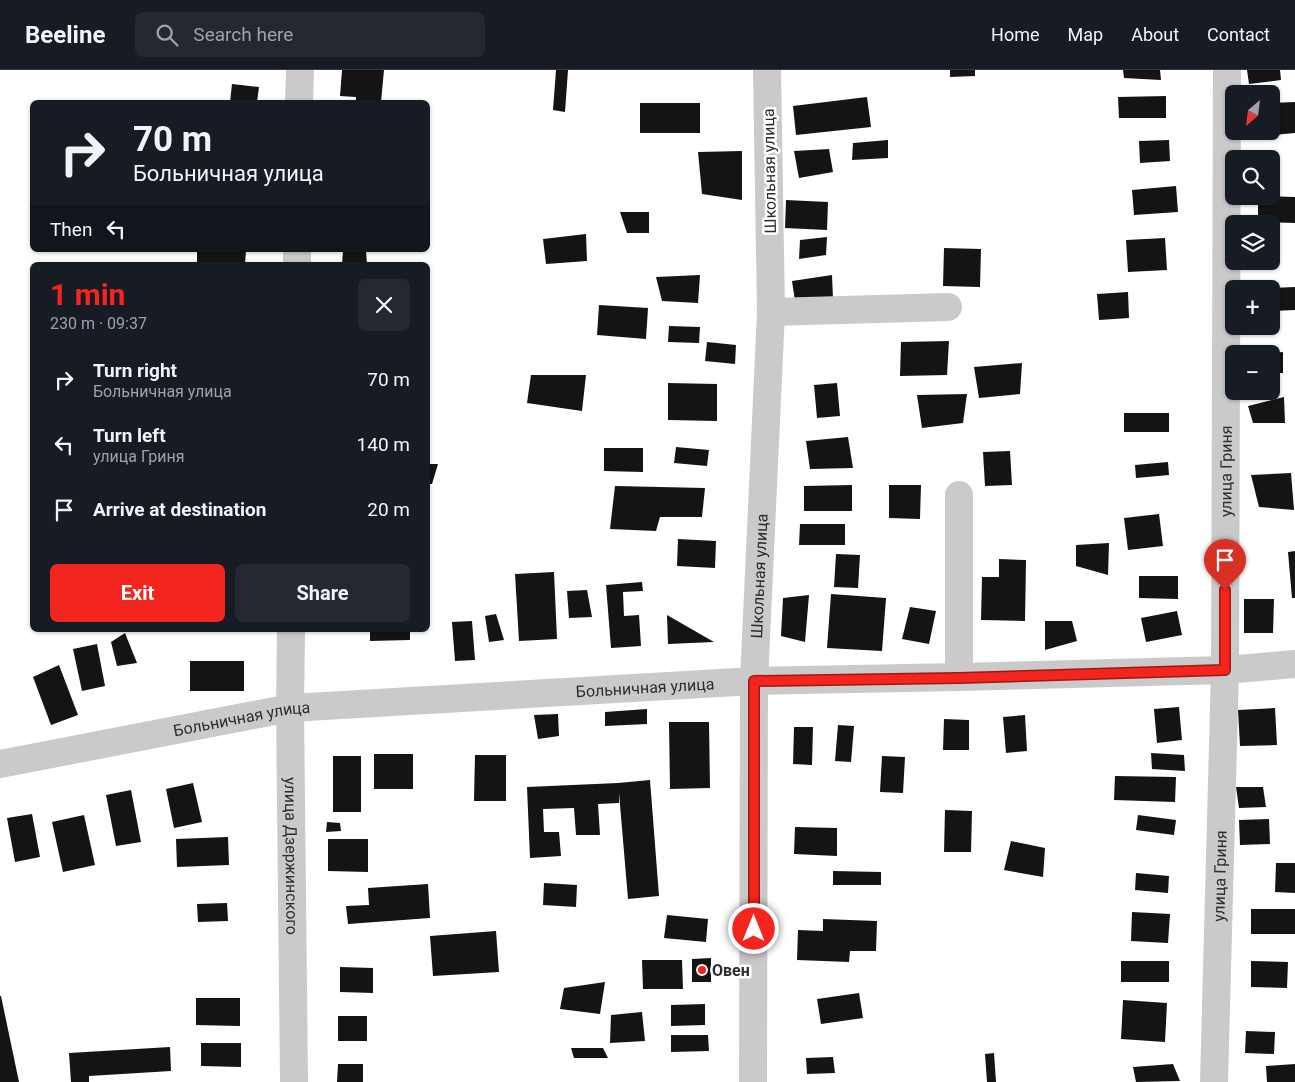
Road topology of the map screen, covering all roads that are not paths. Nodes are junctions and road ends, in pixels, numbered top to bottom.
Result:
1 (300, 70) edge
2 (767, 70) edge
3 (1227, 70) edge
4 (300, 100) edge
5 (948, 307) dead end
6 (771, 312) junction
7 (958, 495) dead end
8 (291, 632) edge
9 (1295, 664) edge
10 (1225, 670) junction
11 (959, 678) junction
12 (754, 681) junction
13 (290, 708) junction
14 (0, 764) edge
15 (294, 1082) edge
16 (753, 1082) edge
17 (1214, 1082) edge

1 - 4 street
2 - 6 street, Школьная улица
3 - 10 street, улица Гриня
5 - 6 street
6 - 12 street, Школьная улица
7 - 11 street
8 - 13 street, улица Дзержинского
9 - 10 street, Больничная улица
10 - 11 street, Больничная улица
10 - 17 street, улица Гриня
11 - 12 street, Больничная улица
12 - 13 street, Больничная улица
12 - 16 street, Школьная улица
13 - 14 street, Больничная улица
13 - 15 street, улица Дзержинского

